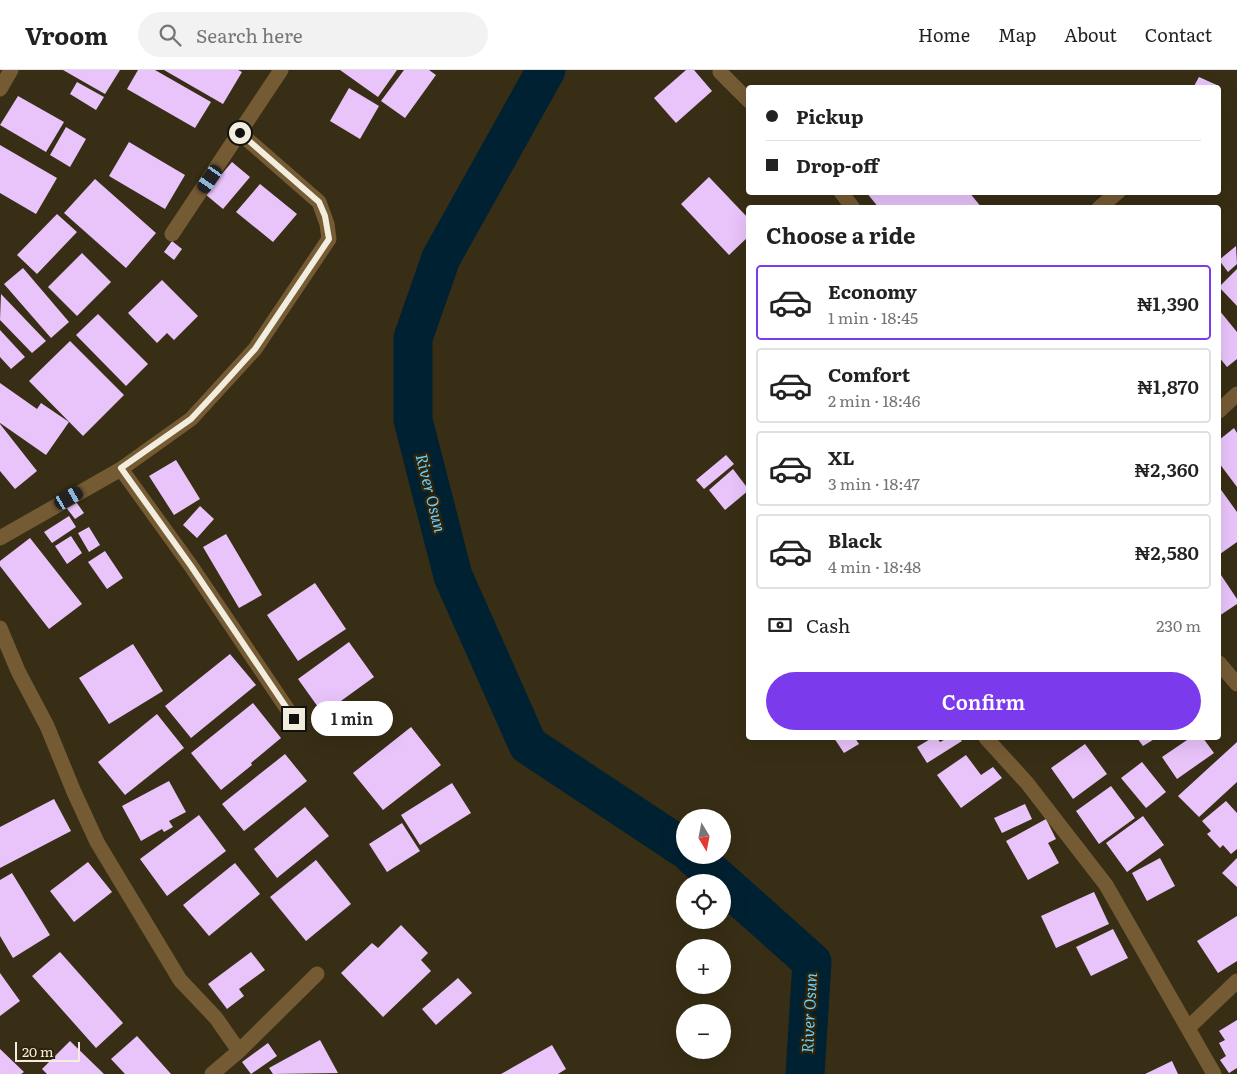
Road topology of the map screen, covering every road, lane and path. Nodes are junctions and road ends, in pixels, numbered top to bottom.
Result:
1 (11, 70) edge
2 (281, 70) edge
3 (720, 72) dead end
4 (0, 89) edge
5 (746, 98) edge
6 (240, 133) junction
7 (1114, 195) edge
8 (1103, 205) edge
9 (172, 234) dead end
10 (1237, 394) edge
11 (1221, 409) edge
12 (121, 468) junction
13 (0, 538) edge
14 (0, 628) edge
15 (1221, 665) edge
16 (1237, 684) edge
17 (294, 719) dead end
18 (988, 740) edge
19 (316, 974) dead end
20 (1237, 982) edge
21 (1188, 1028) junction
22 (239, 1051) junction
23 (212, 1074) edge
24 (1214, 1074) edge

1 - 4 street
2 - 6 street
3 - 5 street
6 - 9 street
6 - 12 street
7 - 8 street
10 - 11 street
12 - 13 street
12 - 17 street
14 - 22 street
15 - 16 street
18 - 21 street
19 - 22 street
20 - 21 street
21 - 24 street
22 - 23 street

